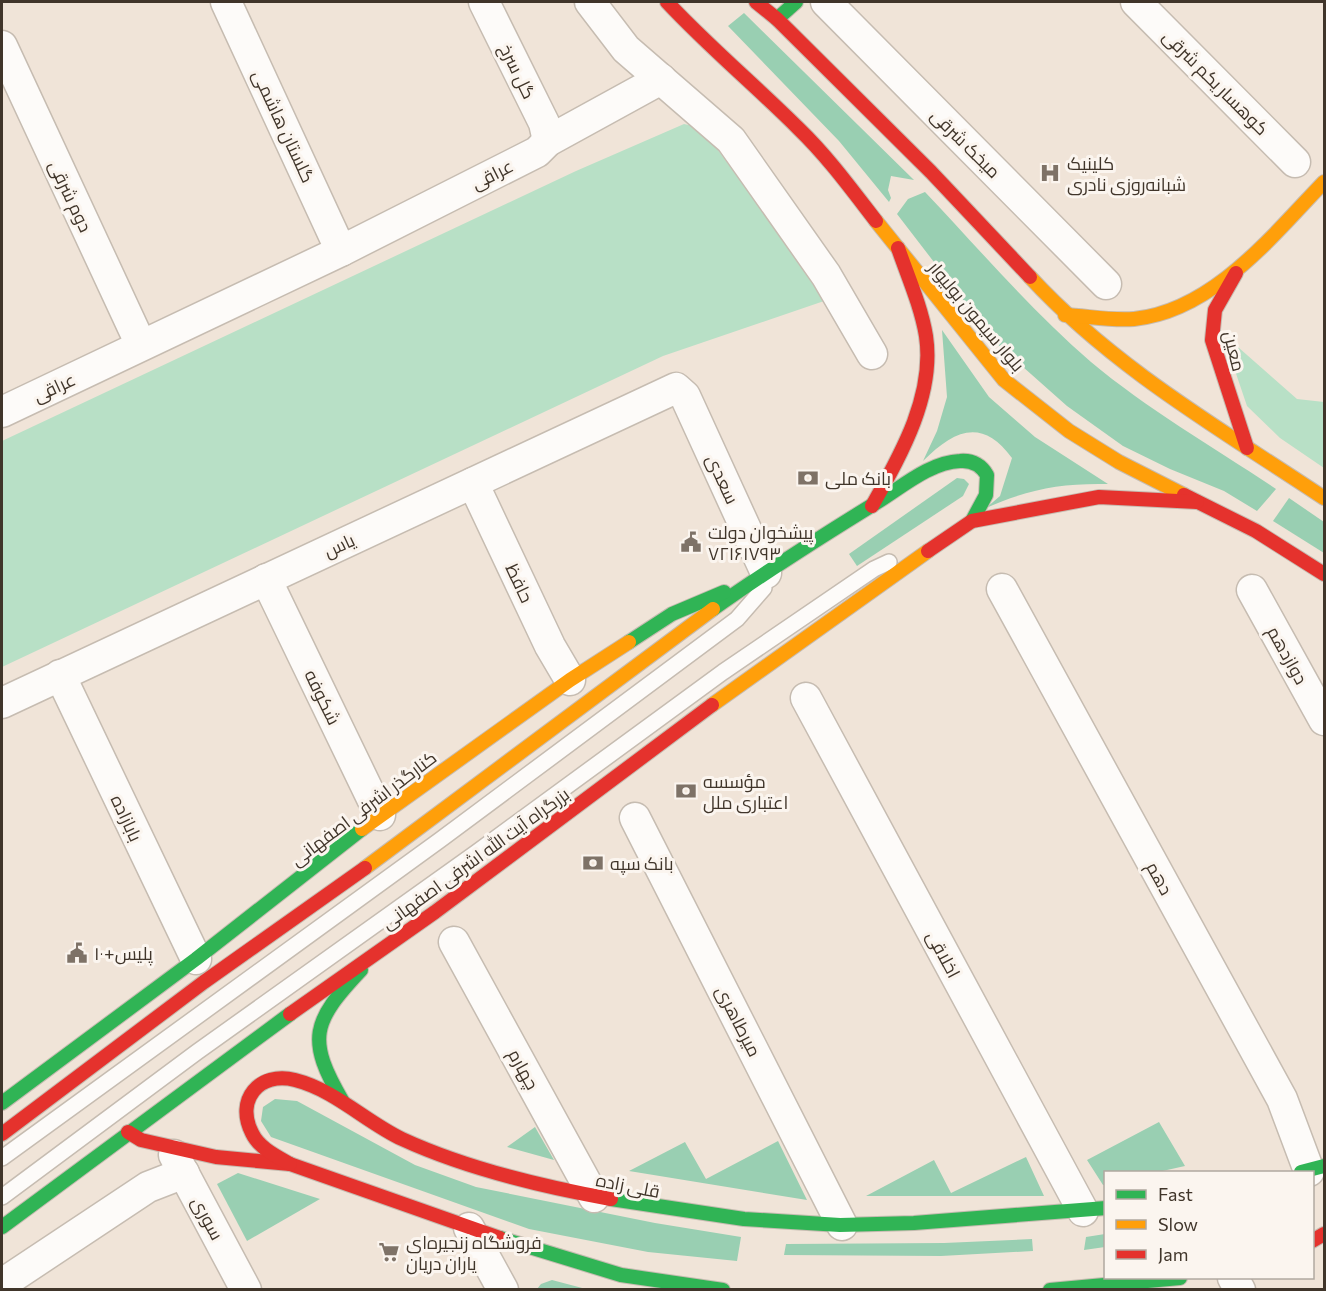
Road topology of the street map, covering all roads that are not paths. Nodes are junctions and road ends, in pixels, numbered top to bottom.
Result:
1 (226, 2) edge
2 (484, 2) edge
3 (590, 2) edge
4 (667, 2) edge
5 (756, 2) edge
6 (796, 2) edge
7 (826, 2) edge
8 (1137, 2) edge
9 (777, 19) junction
10 (2, 46) edge
11 (661, 79) junction
12 (548, 141) junction
13 (1295, 162) dead end
14 (1324, 182) edge
15 (898, 248) junction
16 (341, 251) junction
17 (1240, 267) junction
18 (1106, 284) dead end
19 (1065, 315) junction
20 (141, 345) junction
21 (872, 354) dead end
22 (676, 387) joint
23 (2, 412) edge
24 (1247, 448) junction
25 (472, 483) junction
26 (1324, 498) edge
27 (1197, 502) junction
28 (872, 506) junction
29 (972, 520) junction
30 (945, 539) junction
31 (778, 566) junction
32 (1324, 574) edge
33 (266, 579) junction
34 (1002, 589) dead end
35 (1252, 590) dead end
36 (60, 675) junction
37 (570, 681) junction
38 (806, 698) dead end
39 (2, 703) edge
40 (1324, 720) edge
41 (380, 815) junction
42 (635, 818) dead end
43 (454, 942) dead end
44 (380, 950) junction
45 (196, 959) junction
46 (4, 1095) edge
47 (348, 1108) junction
48 (128, 1132) junction
49 (2, 1134) edge
50 (170, 1147) junction
51 (2, 1158) edge
52 (290, 1164) junction
53 (1312, 1170) edge
54 (184, 1173) junction
55 (2, 1197) edge
56 (594, 1197) junction
57 (1094, 1210) edge
58 (842, 1225) junction
59 (2, 1227) edge
60 (469, 1228) junction
61 (1169, 1279) edge
62 (2, 1284) edge
63 (246, 1290) edge
64 (503, 1290) edge
65 (723, 1290) edge
66 (1050, 1290) edge

1 - 16 street, گلستان هاشمی
2 - 12 street, گل سرخ
3 - 11 street
4 - 15 main road, بلوار سیمون بولیوار
5 - 9 main road
6 - 9 main road
7 - 18 street, میخک شرقی
8 - 13 street, کوهسار یکم شرقی
9 - 19 main road
10 - 20 street, دوم شرقی
11 - 12 street, عراقی
11 - 21 street
12 - 16 street, عراقی
14 - 17 main road, معین
15 - 27 main road, بلوار سیمون بولیوار
15 - 28 main road
16 - 20 street, عراقی
17 - 19 main road, معین
17 - 24 main road, معین
19 - 24 main road
20 - 23 street, عراقی
22 - 25 street, یاس
22 - 31 street, سعدی
24 - 26 main road
25 - 33 street, یاس
25 - 37 street, حافظ
27 - 29 main road
27 - 32 main road, بلوار سیمون بولیوار
28 - 29 main road
28 - 31 main road
29 - 30 main road, بزرگراه آیت الله اشرفی اصفهانی
30 - 44 main road, بزرگراه آیت الله اشرفی اصفهانی
30 - 55 lane
31 - 37 main road, کنارگذر اشرفی اصفهانی
31 - 49 main road
31 - 51 lane
33 - 36 street, یاس
33 - 41 street, شکوفه
34 - 53 street, دهم
35 - 40 street, دوازدهم
36 - 39 street, یاس
36 - 45 street, بابازاده
37 - 41 main road, کنارگذر اشرفی اصفهانی
38 - 57 street, اخلاقی
41 - 45 main road, کنارگذر اشرفی اصفهانی
42 - 58 street, میرطاهری
43 - 56 street, چهارم
44 - 47 main road, قلی زاده
44 - 48 main road, بزرگراه آیت الله اشرفی اصفهانی
45 - 46 main road, کنارگذر اشرفی اصفهانی
47 - 52 main road
47 - 56 main road, قلی زاده
48 - 50 main road
48 - 59 main road, بزرگراه آیت الله اشرفی اصفهانی
50 - 52 main road
50 - 54 street, سوری
52 - 60 main road
54 - 62 street
54 - 63 street, سوری
56 - 58 main road, قلی زاده
57 - 58 main road, قلی زاده
60 - 64 street
60 - 65 main road
61 - 66 main road

